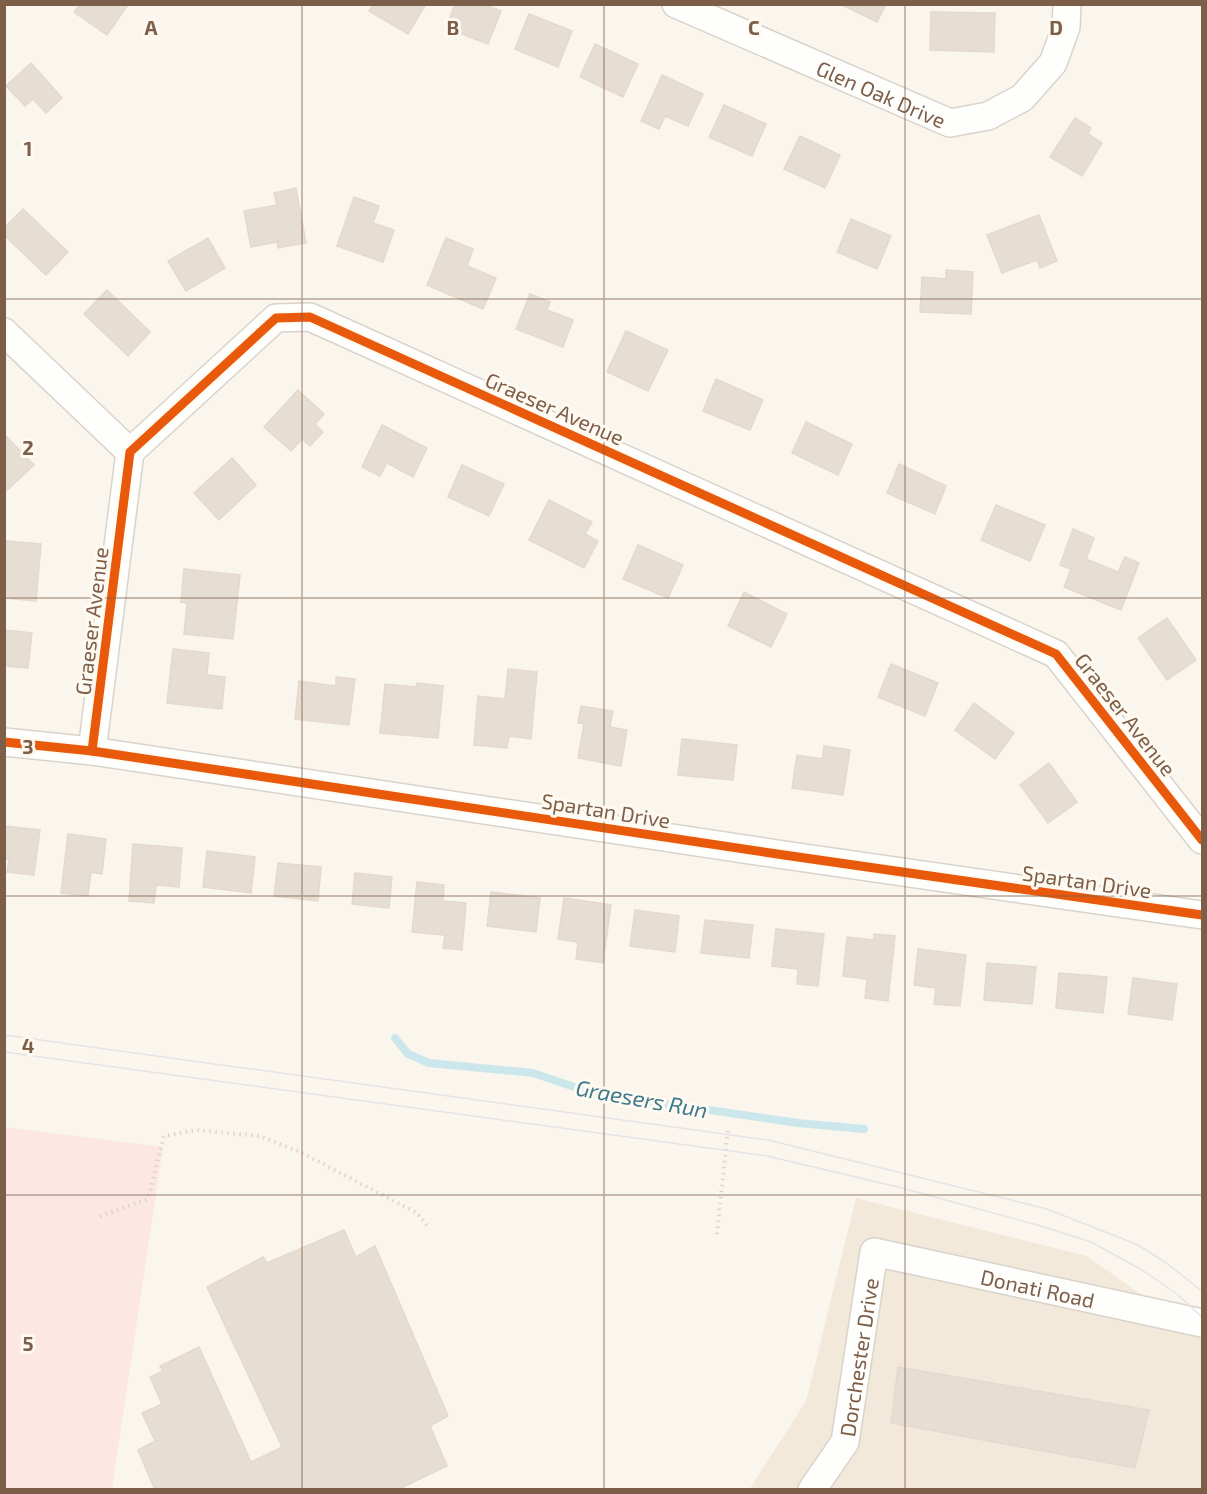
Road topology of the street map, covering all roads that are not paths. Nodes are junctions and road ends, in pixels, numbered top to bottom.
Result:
1 (676, 4) edge
2 (1067, 4) edge
3 (4, 332) edge
4 (130, 452) junction
5 (4, 742) edge
6 (92, 751) junction
7 (1203, 840) edge
8 (1203, 915) edge
9 (874, 1252) joint
10 (1203, 1323) edge
11 (812, 1490) edge

1 - 2 street, Glen Oak Drive
3 - 4 street
4 - 6 street, Graeser Avenue
4 - 7 street, Graeser Avenue
5 - 6 street, Spartan Drive
6 - 8 street, Spartan Drive
9 - 10 street, Donati Road
9 - 11 street, Dorchester Drive

